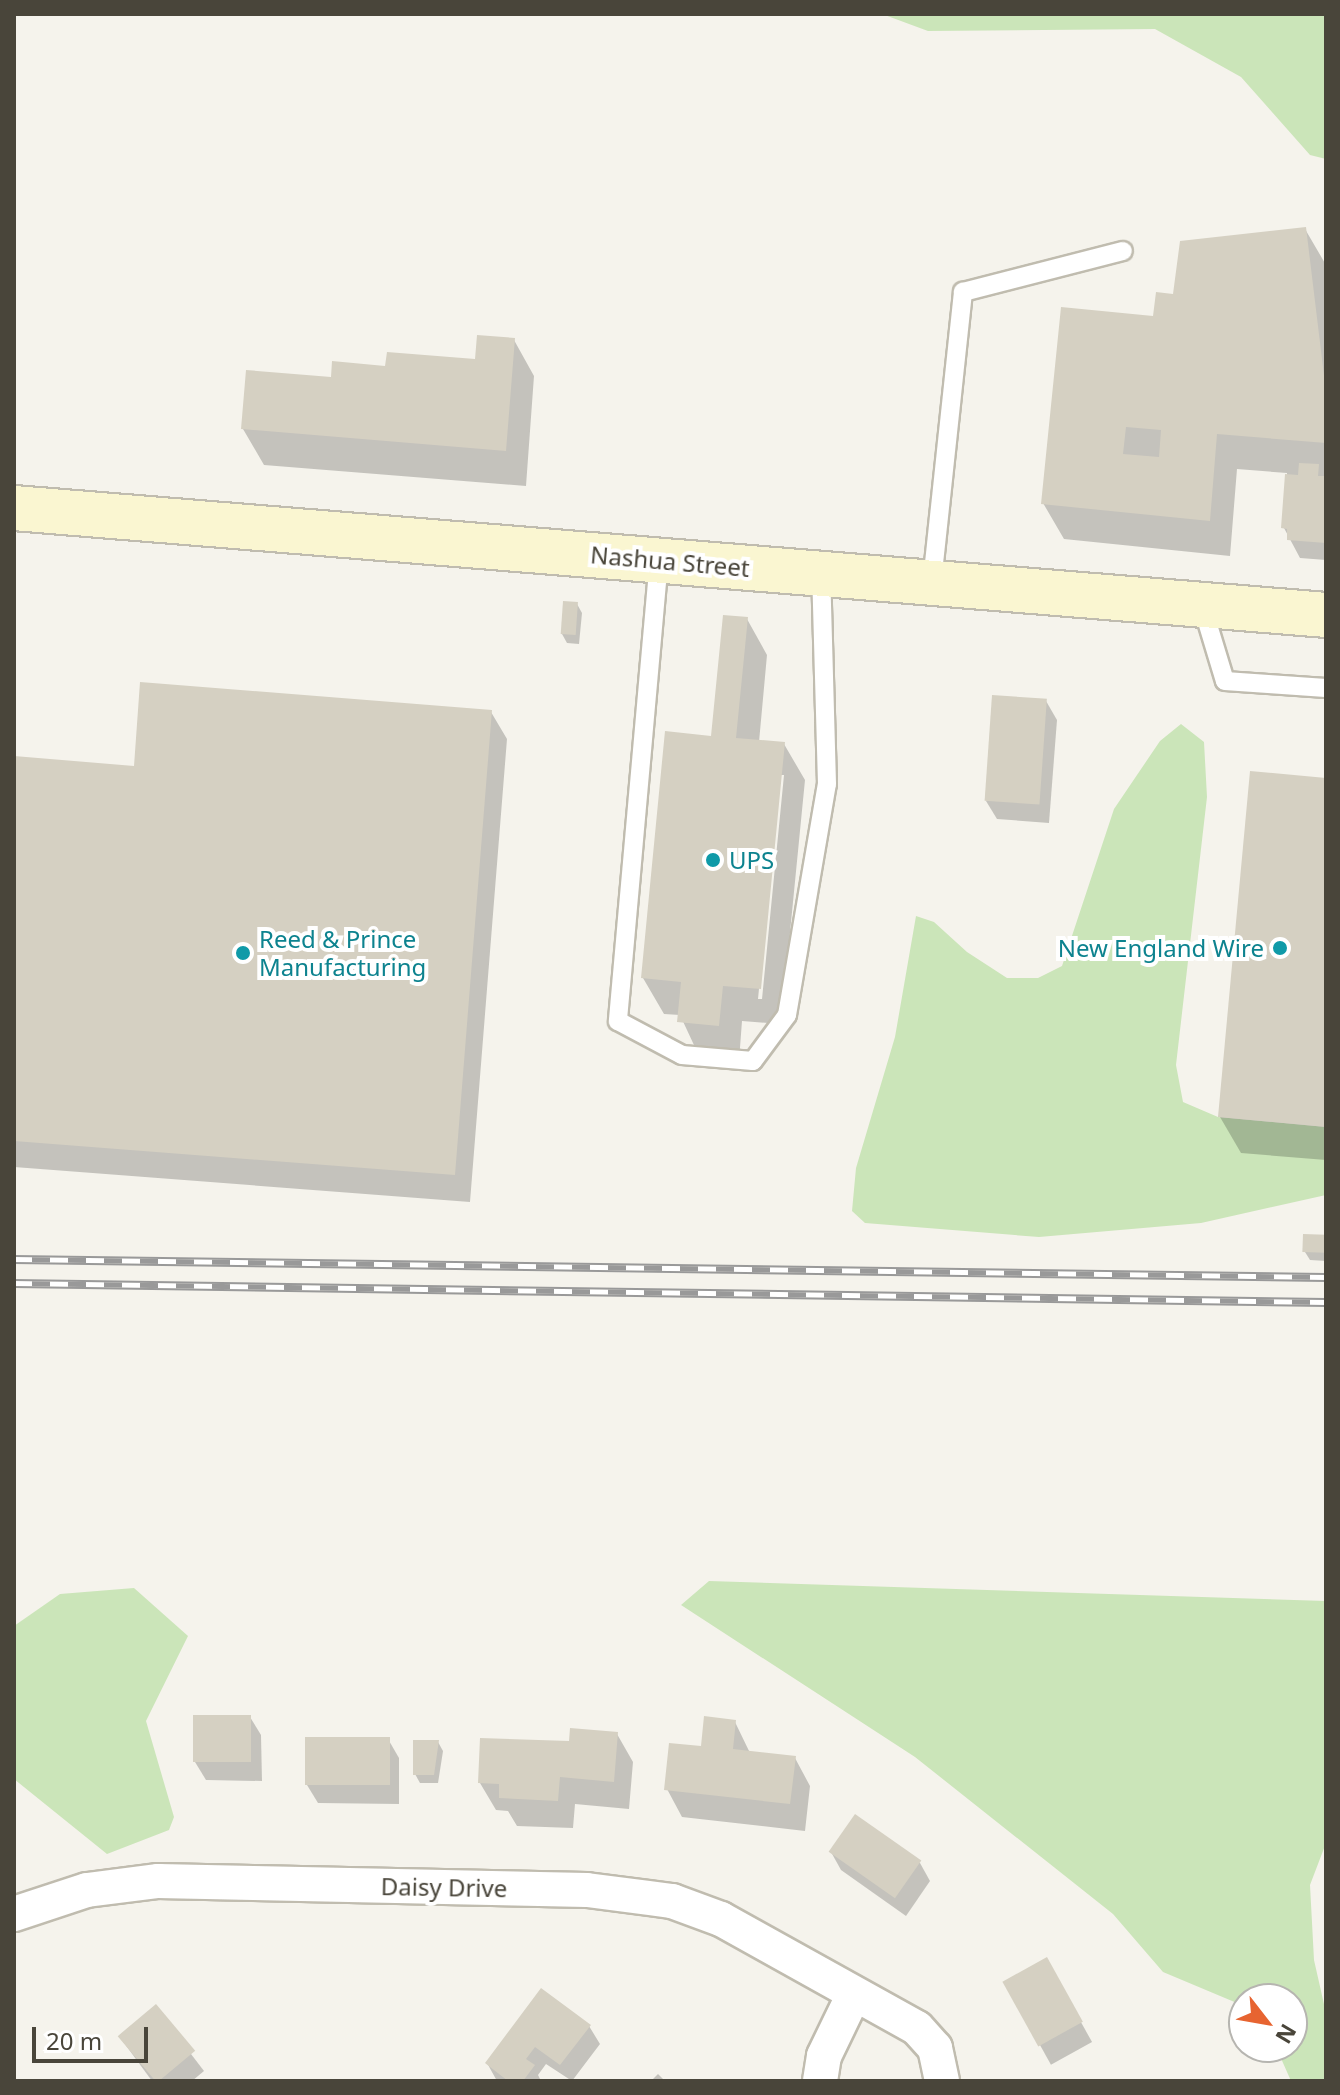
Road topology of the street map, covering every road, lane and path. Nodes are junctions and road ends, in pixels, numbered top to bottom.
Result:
1 (1123, 251) dead end
2 (14, 508) edge
3 (659, 560) junction
4 (821, 573) junction
5 (932, 582) junction
6 (1202, 603) junction
7 (1326, 615) edge
8 (1326, 688) edge
9 (14, 1914) edge
10 (854, 1994) junction
11 (820, 2081) edge
12 (942, 2081) edge

1 - 5 lane
2 - 3 main road, Nashua Street
3 - 4 main road, Nashua Street
3 - 4 lane
4 - 5 main road, Nashua Street
5 - 6 main road, Nashua Street
6 - 7 main road, Nashua Street
6 - 8 lane
9 - 10 street, Daisy Drive
10 - 11 street
10 - 12 street, Daisy Drive

